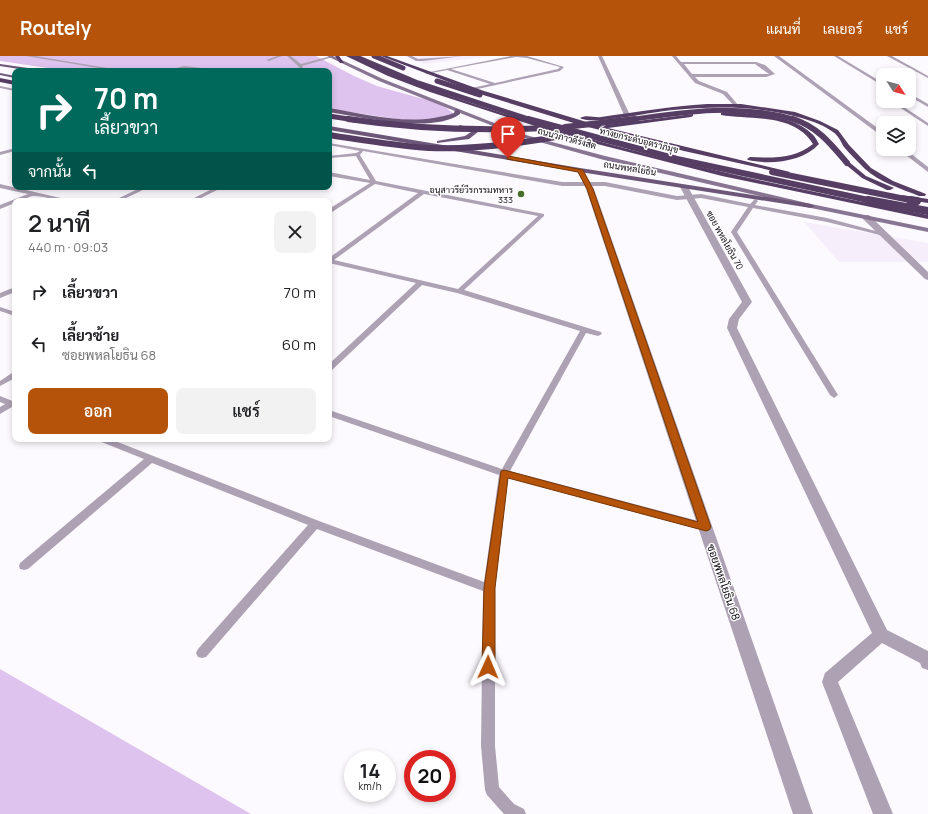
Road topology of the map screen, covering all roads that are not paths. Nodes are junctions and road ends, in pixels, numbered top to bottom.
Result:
1 (28, 56) edge
2 (280, 56) edge
3 (289, 56) edge
4 (332, 56) edge
5 (348, 56) edge
6 (354, 56) edge
7 (374, 56) edge
8 (383, 56) edge
9 (388, 56) edge
10 (409, 56) edge
11 (461, 56) edge
12 (600, 56) edge
13 (674, 56) edge
14 (750, 56) edge
15 (776, 56) edge
16 (836, 56) edge
17 (889, 56) edge
18 (923, 56) edge
19 (928, 59) edge
20 (268, 60) dead end
21 (401, 63) junction
22 (680, 63) junction
23 (756, 63) junction
24 (0, 65) edge
25 (300, 65) junction
26 (21, 68) edge
27 (104, 68) edge
28 (180, 68) edge
29 (193, 68) edge
30 (301, 68) edge
31 (448, 70) junction
32 (427, 73) junction
33 (0, 74) edge
34 (690, 75) junction
35 (12, 76) edge
36 (928, 77) edge
37 (0, 80) edge
38 (876, 81) edge
39 (12, 82) edge
40 (495, 84) junction
41 (0, 88) edge
42 (12, 89) edge
43 (473, 90) junction
44 (916, 98) edge
45 (736, 106) junction
46 (928, 106) edge
47 (902, 108) edge
48 (332, 110) edge
49 (458, 111) junction
50 (544, 112) junction
51 (627, 115) junction
52 (332, 116) edge
53 (332, 121) edge
54 (409, 121) junction
55 (928, 125) edge
56 (332, 128) edge
57 (602, 128) junction
58 (553, 131) joint
59 (876, 131) edge
60 (332, 135) edge
61 (422, 143) junction
62 (332, 145) edge
63 (12, 150) edge
64 (363, 150) junction
65 (692, 151) junction
66 (0, 154) edge
67 (357, 154) junction
68 (910, 156) edge
69 (332, 157) edge
70 (580, 170) junction
71 (928, 170) edge
72 (332, 175) edge
73 (374, 183) junction
74 (588, 184) junction
75 (0, 186) edge
76 (684, 187) junction
77 (12, 188) edge
78 (20, 190) edge
79 (140, 190) edge
80 (214, 190) edge
81 (423, 192) junction
82 (33, 194) junction
83 (690, 197) junction
84 (23, 198) edge
85 (51, 198) edge
86 (122, 198) edge
87 (197, 198) edge
88 (757, 199) junction
89 (928, 199) edge
90 (12, 202) edge
91 (752, 206) junction
92 (811, 206) junction
93 (0, 207) edge
94 (332, 210) edge
95 (928, 212) edge
96 (866, 217) junction
97 (928, 217) edge
98 (928, 230) edge
99 (884, 234) junction
100 (332, 259) edge
101 (332, 262) edge
102 (928, 277) edge
103 (420, 282) junction
104 (12, 290) edge
105 (459, 291) junction
106 (0, 296) edge
107 (0, 309) edge
108 (12, 313) edge
109 (584, 330) junction
110 (598, 334) dead end
111 (332, 365) edge
112 (12, 377) edge
113 (0, 384) edge
114 (834, 395) dead end
115 (0, 398) edge
116 (12, 404) edge
117 (12, 405) edge
118 (0, 411) edge
119 (332, 414) edge
120 (110, 442) edge
121 (152, 458) junction
122 (504, 473) junction
123 (315, 524) junction
124 (706, 527) junction
125 (24, 566) dead end
126 (489, 588) junction
127 (881, 635) junction
128 (202, 653) dead end
129 (927, 660) edge
130 (519, 814) edge
131 (803, 814) edge
132 (883, 814) edge

1 - 27 lane
2 - 20 lane
3 - 25 lane
4 - 25 lane
4 - 49 main road, ถนนวิภาวดีรังสิต
5 - 58 highway, ถนนวิภาวดีรังสิต
6 - 95 highway, ทางยกระดับอุตราภิมุข, bridge
7 - 89 highway, ทางยกระดับอุตราภิมุข, bridge
8 - 21 highway, ถนนวิภาวดีรังสิต
9 - 21 main road, ถนนวิภาวดีรังสิต
10 - 11 lane
12 - 51 street
13 - 22 street
14 - 23 street
15 - 59 street
16 - 38 lane
17 - 36 lane
18 - 19 lane
21 - 32 highway, ถนนวิภาวดีรังสิต
22 - 23 street
22 - 34 street
23 - 34 street
24 - 26 main road
25 - 30 lane
28 - 29 lane
31 - 32 lane
31 - 40 lane
31 - 40 lane
32 - 43 highway, ถนนวิภาวดีรังสิต
33 - 35 main road
34 - 45 street
37 - 39 highway
40 - 43 lane
41 - 42 lane
43 - 50 highway, ถนนวิภาวดีรังสิต
44 - 46 lane
45 - 51 highway
45 - 89 highway
47 - 55 lane
48 - 54 main road
49 - 54 main road
49 - 92 main road, ถนนวิภาวดีรังสิต
50 - 51 highway
50 - 65 highway, ถนนวิภาวดีรังสิต
52 - 89 highway, bridge
53 - 57 highway, bridge
54 - 61 main road
56 - 61 main road, ถนนพหลโยธิน
57 - 60 highway, bridge
57 - 65 highway, bridge
58 - 97 highway, ถนนพหลโยธิน
61 - 70 main road, ถนนพหลโยธิน
62 - 64 lane
63 - 66 lane
64 - 67 lane
64 - 74 lane
65 - 89 highway
67 - 69 lane
67 - 73 lane
68 - 71 street
70 - 74 street, ซอยพหลโยธิน 68
70 - 76 main road, ถนนพหลโยธิน
72 - 73 lane
73 - 81 lane
73 - 94 lane
74 - 83 lane
74 - 124 street, ซอยพหลโยธิน 68
75 - 77 lane
76 - 83 street, ซอย พหลโยธิน 70
76 - 88 main road, ถนนพหลโยธิน
78 - 82 lane
79 - 86 lane
80 - 87 lane
81 - 100 lane
81 - 105 lane
82 - 84 lane
82 - 85 lane
83 - 91 lane
83 - 127 street, ซอย พหลโยธิน 70
88 - 91 lane
88 - 92 main road, ถนนพหลโยธิน
90 - 93 lane
91 - 99 lane
91 - 114 lane
92 - 96 main road, ถนนพหลโยธิน
96 - 98 main road, ถนนพหลโยธิน
96 - 99 street
99 - 102 street
101 - 103 lane
103 - 105 lane
103 - 111 lane
104 - 106 lane
105 - 109 lane
107 - 108 lane
109 - 110 lane
109 - 122 lane
112 - 113 lane
115 - 116 lane
117 - 118 lane
119 - 122 lane
120 - 121 lane
121 - 123 lane
121 - 125 lane
122 - 124 lane
122 - 126 lane
123 - 126 lane
123 - 128 lane
124 - 131 street, ซอยพหลโยธิน 68
126 - 130 lane
127 - 129 street
127 - 132 street

